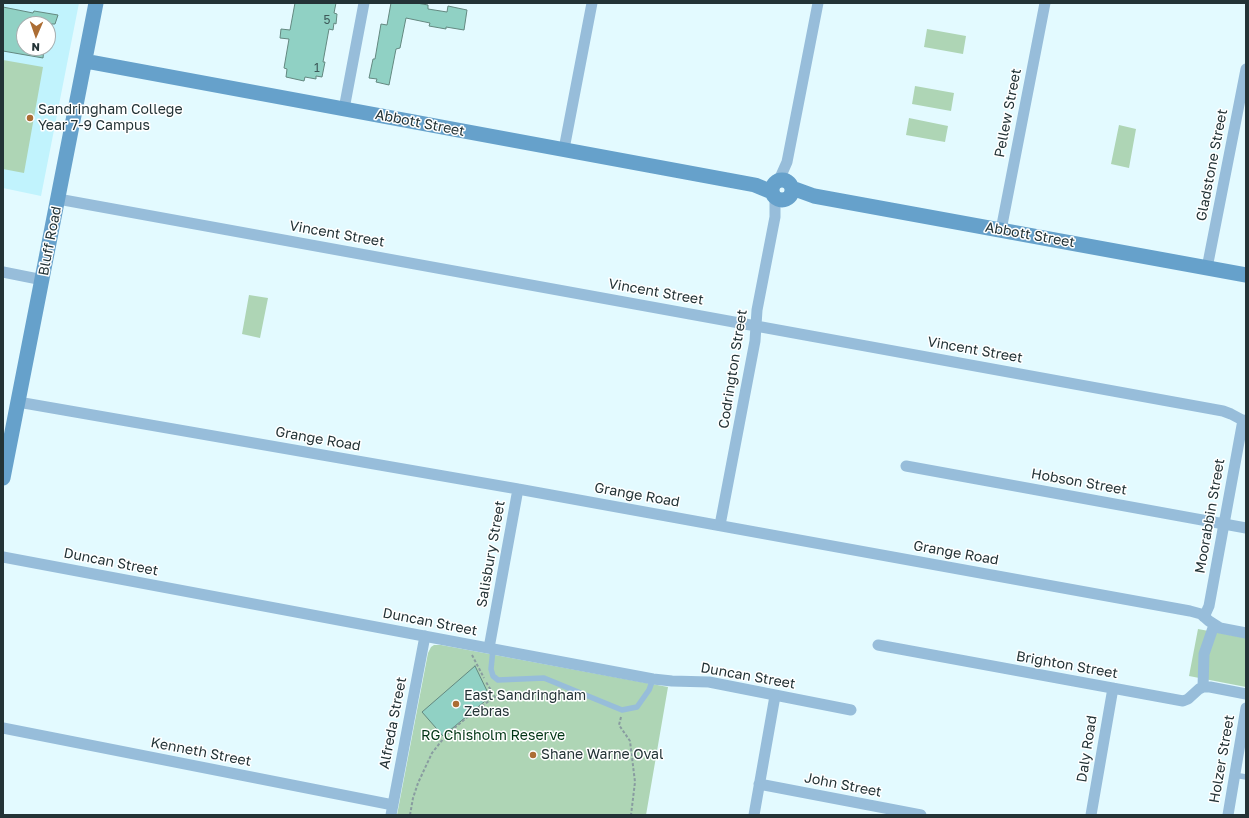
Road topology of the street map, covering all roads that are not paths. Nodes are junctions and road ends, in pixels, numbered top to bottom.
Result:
1 (96, 3) edge
2 (364, 3) edge
3 (592, 3) edge
4 (818, 3) edge
5 (1045, 3) edge
6 (85, 62) junction
7 (1246, 69) edge
8 (344, 109) junction
9 (564, 149) junction
10 (781, 190) junction
11 (58, 199) junction
12 (1001, 230) junction
13 (1207, 268) junction
14 (3, 272) edge
15 (1246, 275) edge
16 (42, 280) junction
17 (756, 326) junction
18 (18, 402) junction
19 (1245, 421) edge
20 (6, 448) edge
21 (906, 466) dead end
22 (3, 478) edge
23 (518, 489) junction
24 (1224, 524) junction
25 (720, 525) junction
26 (1246, 528) edge
27 (3, 557) edge
28 (1204, 617) junction
29 (1214, 625) junction
30 (1246, 633) edge
31 (425, 636) junction
32 (878, 645) dead end
33 (491, 649) junction
34 (653, 679) junction
35 (1203, 687) junction
36 (1113, 688) junction
37 (1246, 694) edge
38 (775, 696) junction
39 (1246, 708) edge
40 (851, 710) dead end
41 (3, 728) edge
42 (1234, 775) junction
43 (1246, 777) edge
44 (759, 784) junction
45 (392, 810) edge
46 (754, 815) edge
47 (921, 815) edge
48 (1091, 815) edge
49 (1228, 815) edge

1 - 6 street, Bluff Road
2 - 8 street
3 - 9 street
4 - 10 street, Codrington Street
5 - 12 street, Pellew Street
6 - 8 street, Abbott Street
6 - 11 street, Bluff Road
7 - 13 street, Gladstone Street
8 - 9 street, Abbott Street
9 - 10 street, Abbott Street
10 - 12 street, Abbott Street
10 - 17 street, Codrington Street
11 - 16 street, Bluff Road
11 - 17 street, Vincent Street
12 - 13 street, Abbott Street
13 - 15 street, Abbott Street
14 - 16 street
16 - 18 street, Bluff Road
17 - 19 street, Vincent Street
17 - 25 street, Codrington Street
18 - 20 street, Bluff Road
18 - 23 street, Grange Road
19 - 24 street, Moorabbin Street
20 - 22 street, Bluff Road
21 - 24 street, Hobson Street
23 - 25 street, Grange Road
23 - 33 street, Salisbury Street
24 - 26 street, Hobson Street
24 - 28 street, Moorabbin Street
25 - 28 street, Grange Road
27 - 31 street, Duncan Street
28 - 29 street, Grange Road
29 - 30 street, Grange Road
29 - 35 street
31 - 33 street, Duncan Street
31 - 45 street, Alfreda Street
32 - 36 street, Brighton Street
33 - 34 street, Duncan Street
33 - 34 lane
34 - 38 street, Duncan Street
35 - 36 street, Brighton Street
35 - 37 street
36 - 48 street, Daly Road
38 - 40 street, Duncan Street
38 - 44 street
39 - 42 street, Holzer Street
41 - 45 street, Kenneth Street
42 - 43 lane
42 - 49 street, Holzer Street
44 - 46 street
44 - 47 street, John Street

